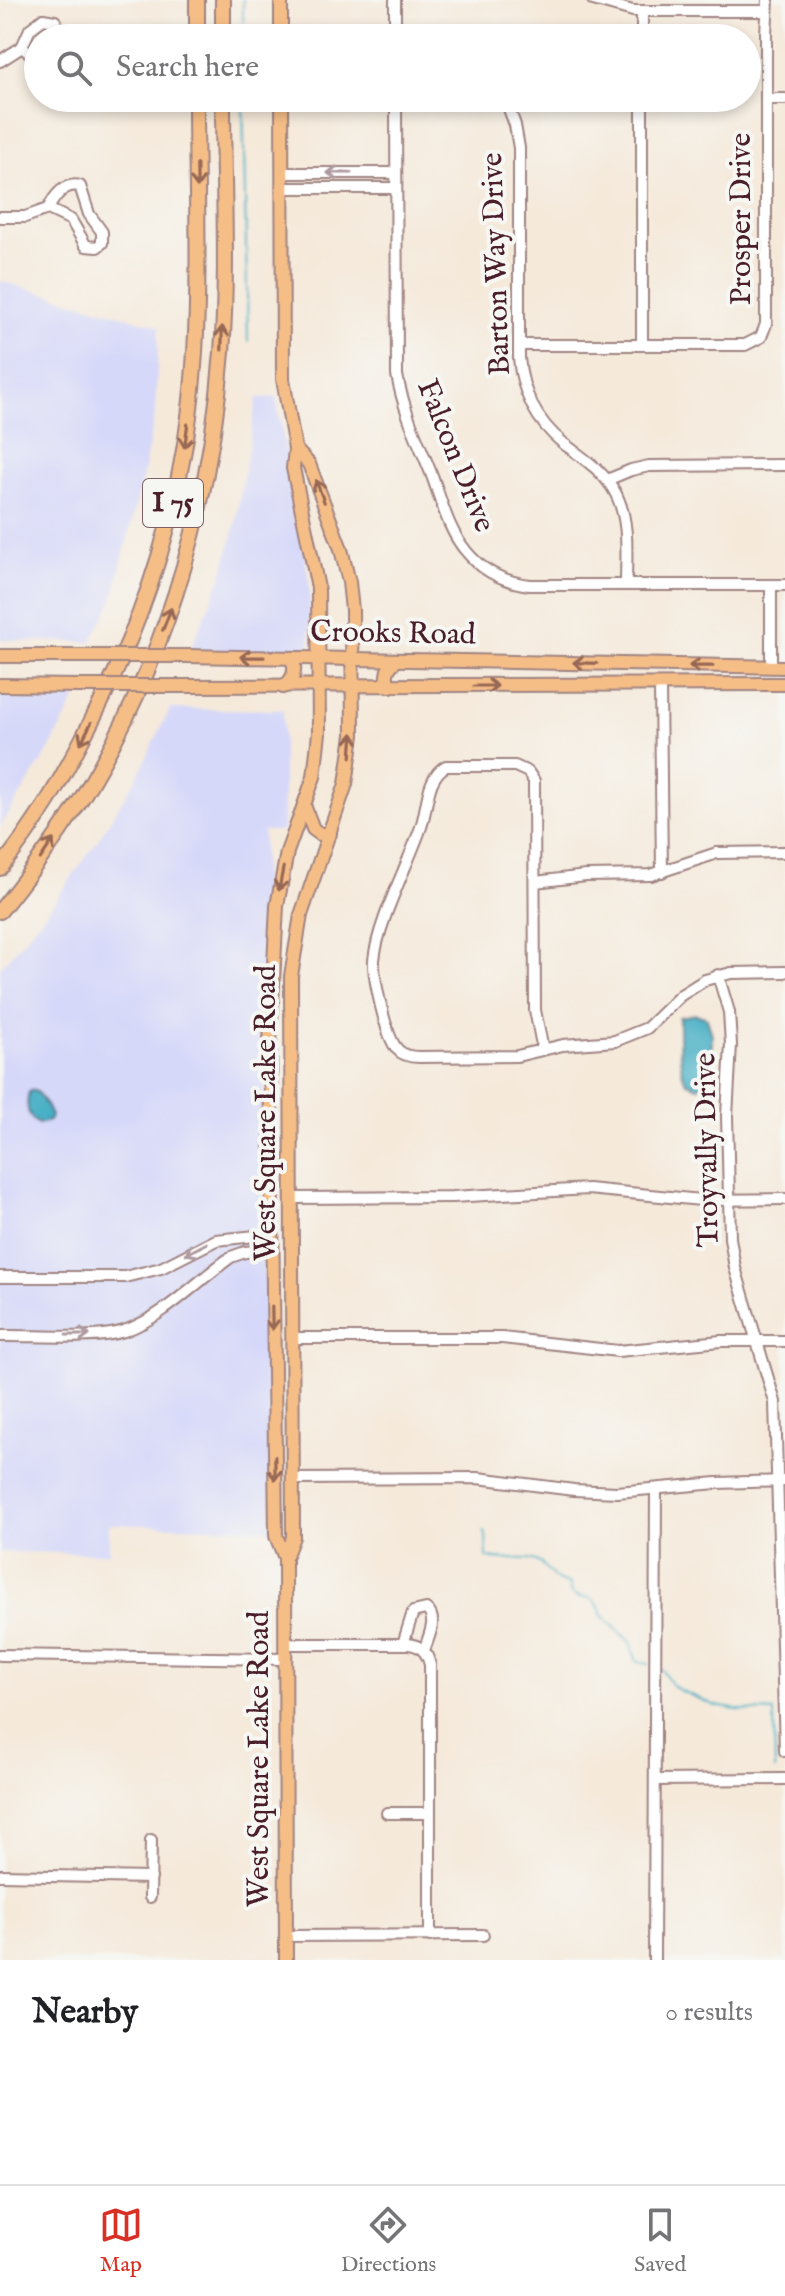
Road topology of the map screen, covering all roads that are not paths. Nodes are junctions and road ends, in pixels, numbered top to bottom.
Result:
1 (197, 0) edge
2 (223, 0) edge
3 (281, 0) edge
4 (395, 0) edge
5 (593, 0) edge
6 (767, 6) edge
7 (642, 11) junction
8 (36, 24) edge
9 (56, 24) edge
10 (197, 24) edge
11 (223, 24) edge
12 (281, 24) edge
13 (395, 24) edge
14 (642, 24) edge
15 (24, 42) edge
16 (22, 47) joint
17 (0, 61) edge
18 (766, 99) junction
19 (785, 99) edge
20 (196, 112) edge
21 (223, 112) edge
22 (282, 112) edge
23 (396, 112) edge
24 (511, 112) edge
25 (642, 112) edge
26 (282, 173) junction
27 (396, 173) junction
28 (282, 188) junction
29 (396, 188) junction
30 (48, 209) junction
31 (0, 217) edge
32 (519, 345) junction
33 (642, 345) junction
34 (295, 449) junction
35 (785, 465) edge
36 (607, 480) junction
37 (308, 535) junction
38 (337, 538) junction
39 (626, 585) junction
40 (771, 585) junction
41 (785, 585) edge
42 (0, 656) edge
43 (291, 658) junction
44 (319, 659) junction
45 (353, 660) junction
46 (396, 661) junction
47 (529, 661) junction
48 (663, 666) junction
49 (771, 667) junction
50 (785, 667) edge
51 (783, 682) edge
52 (0, 685) edge
53 (390, 686) junction
54 (525, 686) junction
55 (658, 686) junction
56 (283, 687) junction
57 (319, 687) junction
58 (353, 687) junction
59 (304, 805) junction
60 (330, 834) junction
61 (785, 852) edge
62 (0, 868) edge
63 (662, 872) junction
64 (535, 882) junction
65 (0, 911) edge
66 (276, 921) junction
67 (297, 931) junction
68 (785, 972) edge
69 (718, 975) junction
70 (543, 1050) junction
71 (271, 1092) junction
72 (291, 1097) junction
73 (292, 1198) junction
74 (785, 1199) edge
75 (727, 1201) junction
76 (271, 1245) junction
77 (292, 1250) junction
78 (0, 1277) edge
79 (0, 1336) edge
80 (292, 1338) junction
81 (758, 1341) junction
82 (785, 1341) edge
83 (293, 1479) junction
84 (780, 1482) edge
85 (656, 1490) junction
86 (276, 1507) junction
87 (293, 1512) junction
88 (285, 1558) junction
89 (784, 1633) edge
90 (286, 1644) junction
91 (414, 1646) junction
92 (0, 1655) edge
93 (286, 1659) junction
94 (785, 1751) edge
95 (785, 1779) edge
96 (655, 1780) junction
97 (387, 1813) dead end
98 (430, 1813) junction
99 (151, 1840) dead end
100 (0, 1875) edge
101 (151, 1878) junction
102 (150, 1897) dead end
103 (483, 1935) dead end
104 (286, 1936) junction
105 (430, 1936) junction
106 (286, 1960) edge
107 (654, 1960) edge

1 - 10 highway
2 - 11 highway
3 - 12 main road
4 - 13 street
5 - 7 street
6 - 7 street
6 - 18 street, Prosper Drive
7 - 14 street
8 - 9 street
15 - 16 street
16 - 17 street
18 - 19 street
18 - 33 street, Prosper Drive
20 -> 62 highway, I 75
65 -> 21 highway, I 75
22 - 26 main road, West Square Lake Road
23 - 27 street, Falcon Drive
24 - 32 street, Barton Way Drive
25 - 33 street
27 -> 26 street
26 - 28 main road, West Square Lake Road
27 - 29 street, Falcon Drive
28 - 29 street
28 - 34 main road, West Square Lake Road
29 - 39 street, Falcon Drive
30 - 30 street
30 - 31 street
32 - 33 street, Prosper Drive
32 - 36 street, Barton Way Drive
34 - 37 main road, West Square Lake Road
38 -> 34 main road, West Square Lake Road
35 - 36 street
36 - 39 street, Barton Way Drive
37 - 38 main road
37 - 44 main road, West Square Lake Road
38 - 45 main road, West Square Lake Road
39 - 40 street, Falcon Drive
40 - 41 street, Falcon Drive
40 - 49 street
43 -> 42 main road, Crooks Road, bridge
43 - 44 main road, Crooks Road
43 - 56 main road
44 - 45 main road, Crooks Road
44 - 57 main road, West Square Lake Road
45 - 46 main road, Crooks Road
45 - 58 main road, West Square Lake Road
46 - 47 main road, Crooks Road
46 - 53 main road
48 -> 47 main road, Crooks Road
47 - 54 main road
49 -> 48 main road, Crooks Road
48 - 55 main road
49 - 50 main road, Crooks Road
51 - 55 main road, Crooks Road
52 - 56 main road, Crooks Road, bridge
53 -> 54 main road, Crooks Road
53 - 58 main road, Crooks Road
54 - 55 main road, Crooks Road
55 - 63 street
56 - 57 main road, Crooks Road
57 - 58 main road, Crooks Road
57 - 59 main road, West Square Lake Road
60 -> 58 main road, West Square Lake Road
59 - 60 main road
59 -> 66 main road, West Square Lake Road
60 - 67 main road, West Square Lake Road
61 - 63 street
63 - 64 street
64 - 70 street
64 - 70 street
66 - 67 main road
66 - 71 main road, West Square Lake Road
67 - 72 main road, West Square Lake Road
68 - 69 street
69 - 70 street
69 - 75 street, Troyvally Drive
71 - 72 main road
71 - 76 main road, West Square Lake Road
72 - 73 main road, West Square Lake Road
73 - 75 street
73 - 77 main road, West Square Lake Road
74 - 75 street
75 - 81 street, Troyvally Drive
76 - 77 main road
76 -> 78 street
79 -> 76 street
76 -> 86 main road, West Square Lake Road
77 - 80 main road, West Square Lake Road
80 - 81 street
80 - 83 main road, West Square Lake Road
81 - 82 street
81 - 84 street, Troyvally Drive
83 - 85 street
83 - 87 main road, West Square Lake Road
84 - 85 street
84 - 89 street, Troyvally Drive
85 - 96 street
86 - 87 main road
86 - 88 main road, West Square Lake Road
87 - 88 main road, West Square Lake Road
88 - 90 main road, West Square Lake Road
89 - 94 street, Troyvally Drive
90 - 91 street
90 - 93 main road, West Square Lake Road
91 - 91 street
91 - 98 street
92 - 93 street
93 - 104 main road, West Square Lake Road
95 - 96 street
96 - 107 street
97 - 98 street
98 - 105 street
99 - 101 street
100 - 101 street
101 - 102 street
103 - 105 street
104 - 105 street
104 - 106 main road, West Square Lake Road

